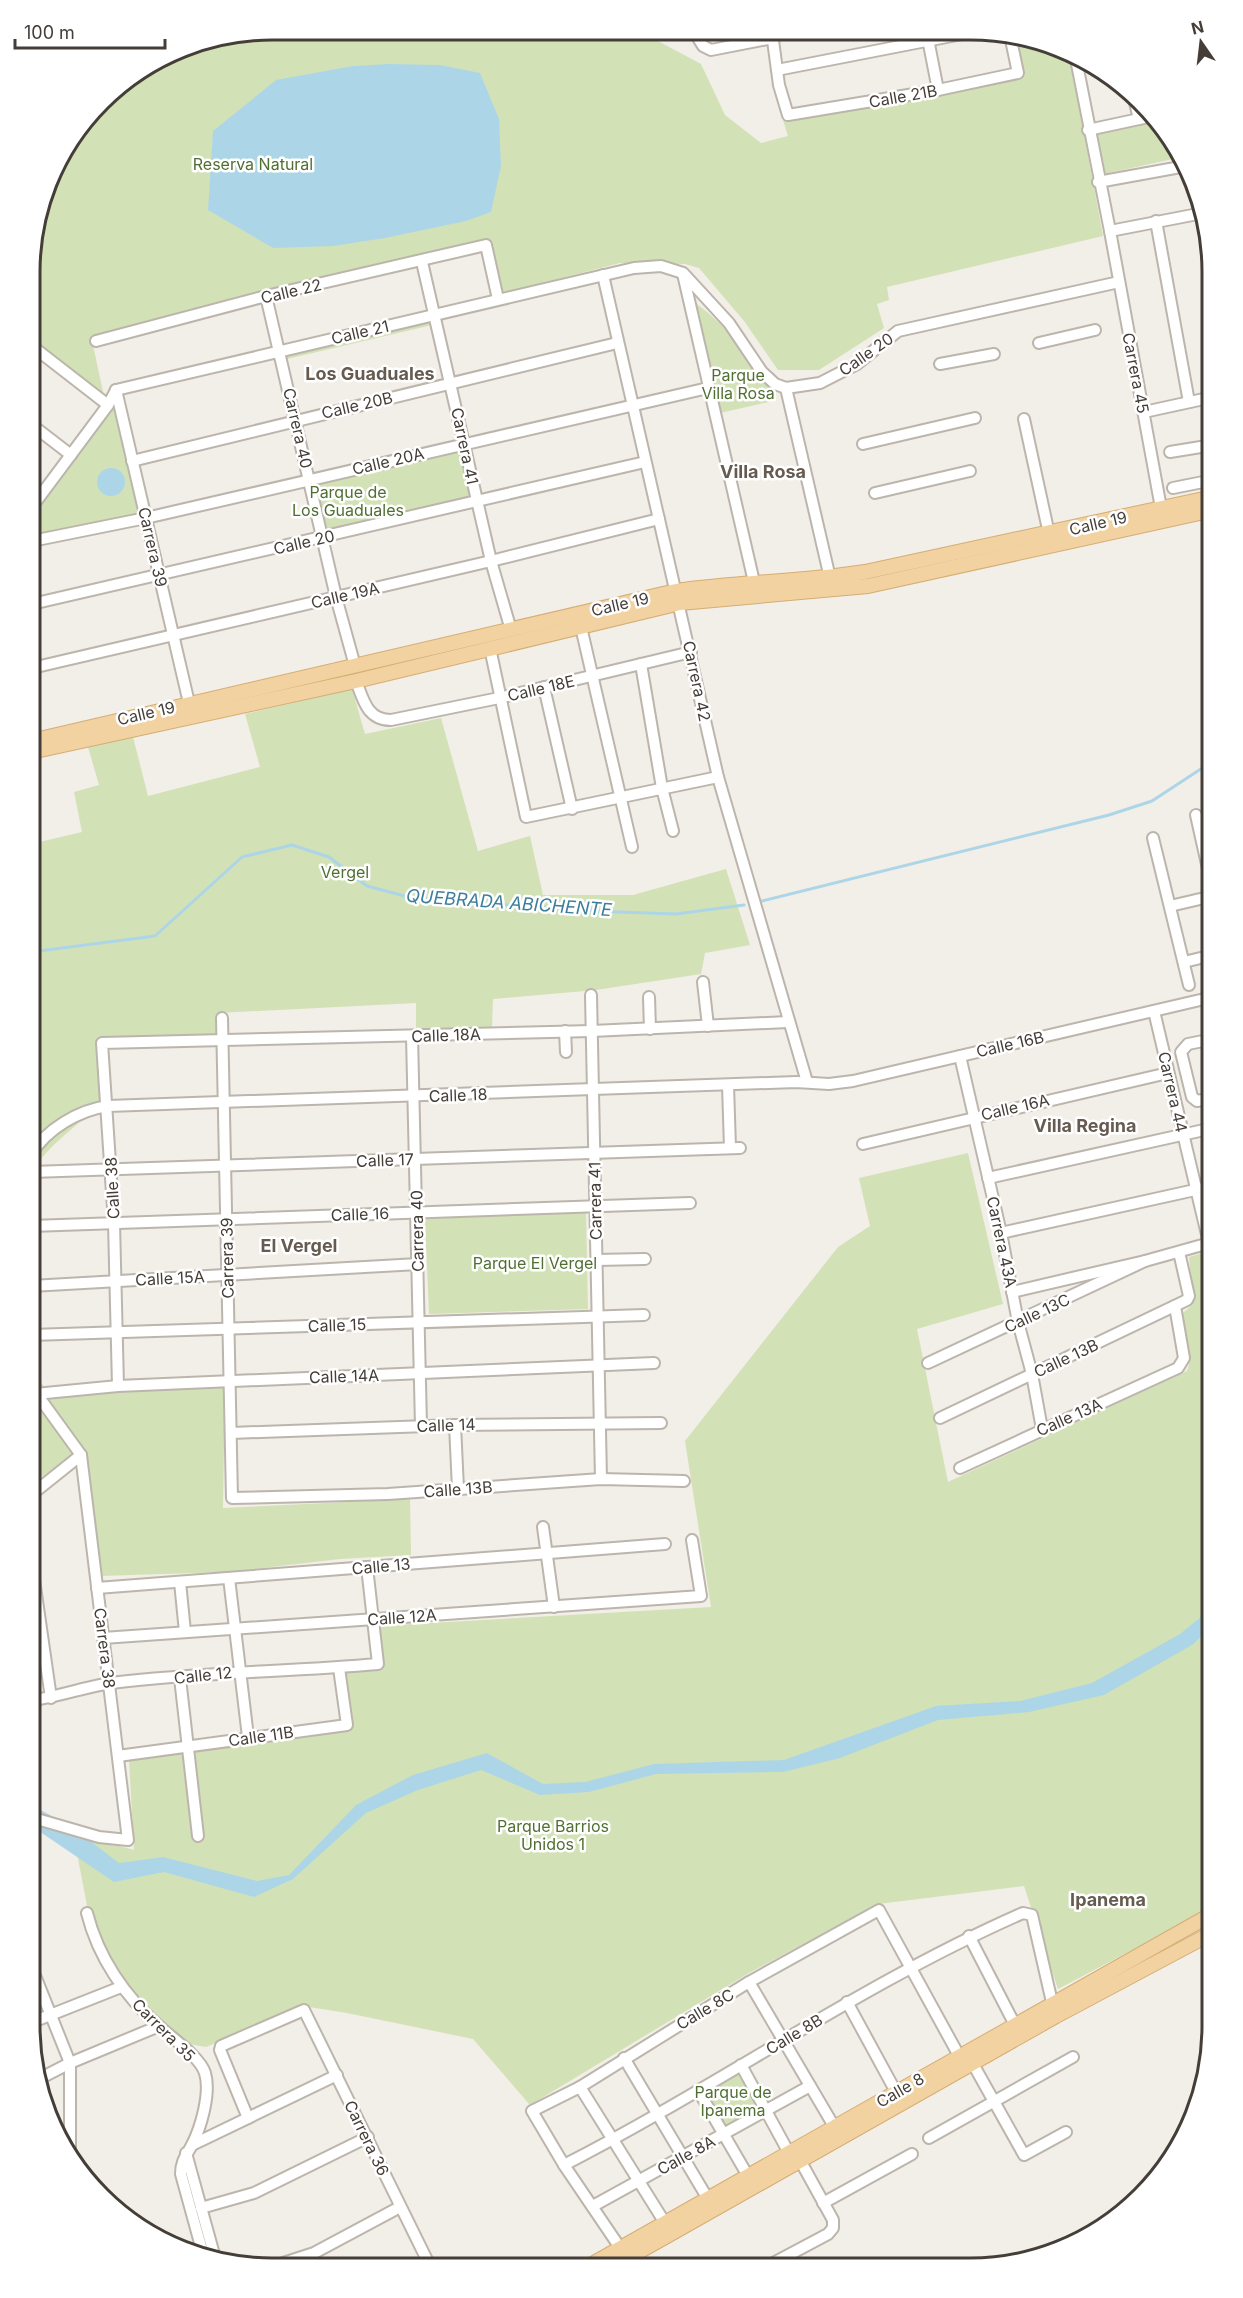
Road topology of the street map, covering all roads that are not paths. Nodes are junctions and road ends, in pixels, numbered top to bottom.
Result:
1 (699, 40) edge
2 (755, 40) edge
3 (773, 40) edge
4 (919, 40) edge
5 (928, 40) edge
6 (1012, 44) edge
7 (1077, 67) edge
8 (777, 70) junction
9 (938, 90) junction
10 (1137, 112) edge
11 (1143, 118) edge
12 (1139, 119) junction
13 (1088, 130) junction
14 (1177, 168) edge
15 (1098, 182) junction
16 (1195, 214) edge
17 (1156, 221) junction
18 (1111, 234) junction
19 (422, 262) junction
20 (683, 273) junction
21 (603, 275) junction
22 (1119, 282) junction
23 (266, 296) junction
24 (498, 299) junction
25 (433, 315) junction
26 (1095, 330) dead end
27 (96, 341) dead end
28 (617, 343) junction
29 (1039, 343) dead end
30 (280, 350) junction
31 (40, 352) edge
32 (994, 354) dead end
33 (940, 364) dead end
34 (451, 383) junction
35 (708, 388) junction
36 (786, 388) junction
37 (116, 390) junction
38 (1202, 399) edge
39 (1189, 402) junction
40 (632, 404) junction
41 (108, 405) junction
42 (1144, 412) junction
43 (975, 418) dead end
44 (1024, 419) dead end
45 (295, 420) junction
46 (40, 431) edge
47 (466, 443) junction
48 (863, 444) dead end
49 (1202, 448) edge
50 (1170, 452) dead end
51 (71, 456) junction
52 (132, 461) junction
53 (645, 462) junction
54 (970, 471) dead end
55 (309, 480) junction
56 (1202, 482) edge
57 (1173, 488) dead end
58 (875, 493) dead end
59 (40, 495) edge
60 (1202, 499) edge
61 (477, 500) junction
62 (1161, 508) junction
63 (1202, 512) edge
64 (146, 518) junction
65 (659, 519) junction
66 (1049, 534) junction
67 (323, 538) junction
68 (40, 539) edge
69 (491, 561) junction
70 (159, 574) junction
71 (830, 578) junction
72 (754, 582) junction
73 (336, 597) junction
74 (678, 597) junction
75 (40, 601) edge
76 (581, 627) junction
77 (511, 630) junction
78 (173, 634) junction
79 (490, 648) junction
80 (691, 652) junction
81 (640, 664) junction
82 (40, 666) edge
83 (355, 666) junction
84 (592, 676) junction
85 (356, 681) junction
86 (543, 687) junction
87 (499, 698) junction
88 (189, 703) junction
89 (40, 739) edge
90 (40, 750) edge
91 (718, 777) junction
92 (662, 788) junction
93 (620, 798) junction
94 (572, 808) junction
95 (1196, 815) dead end
96 (673, 831) dead end
97 (1153, 838) dead end
98 (1202, 842) edge
99 (632, 847) dead end
100 (1202, 899) edge
101 (1170, 906) junction
102 (1202, 958) edge
103 (1184, 962) junction
104 (703, 982) dead end
105 (1189, 985) dead end
106 (591, 995) dead end
107 (649, 997) dead end
108 (1202, 1000) edge
109 (1154, 1011) junction
110 (222, 1018) dead end
111 (789, 1022) junction
112 (708, 1026) junction
113 (650, 1029) junction
114 (565, 1031) junction
115 (592, 1031) junction
116 (412, 1036) junction
117 (223, 1040) junction
118 (1202, 1042) edge
119 (102, 1043) joint
120 (566, 1052) dead end
121 (960, 1056) junction
122 (1168, 1072) junction
123 (807, 1082) junction
124 (728, 1084) junction
125 (593, 1090) junction
126 (414, 1097) junction
127 (1202, 1100) edge
128 (224, 1102) junction
129 (108, 1106) junction
130 (974, 1116) junction
131 (1202, 1130) edge
132 (1182, 1135) junction
133 (863, 1144) dead end
134 (40, 1145) edge
135 (594, 1153) junction
136 (415, 1159) junction
137 (225, 1166) junction
138 (112, 1169) junction
139 (40, 1172) edge
140 (988, 1178) junction
141 (1202, 1189) edge
142 (1196, 1191) junction
143 (690, 1203) dead end
144 (595, 1206) junction
145 (417, 1212) junction
146 (1202, 1212) edge
147 (226, 1219) junction
148 (114, 1223) junction
149 (40, 1226) edge
150 (1001, 1233) junction
151 (1202, 1246) edge
152 (1179, 1252) junction
153 (645, 1259) dead end
154 (596, 1260) junction
155 (1145, 1261) junction
156 (418, 1264) junction
157 (227, 1275) junction
158 (115, 1281) junction
159 (40, 1285) edge
160 (1012, 1292) junction
161 (1175, 1306) junction
162 (644, 1315) dead end
163 (597, 1317) junction
164 (419, 1322) junction
165 (1018, 1322) junction
166 (228, 1329) junction
167 (116, 1332) junction
168 (40, 1335) edge
169 (654, 1363) dead end
170 (928, 1363) dead end
171 (598, 1366) junction
172 (420, 1373) junction
173 (1032, 1374) junction
174 (230, 1381) junction
175 (118, 1386) junction
176 (40, 1390) edge
177 (40, 1399) edge
178 (940, 1418) dead end
179 (600, 1423) junction
180 (661, 1423) dead end
181 (456, 1425) junction
182 (421, 1426) junction
183 (1042, 1429) junction
184 (231, 1433) junction
185 (81, 1455) junction
186 (960, 1468) dead end
187 (601, 1479) junction
188 (684, 1481) dead end
189 (40, 1487) edge
190 (458, 1489) junction
191 (232, 1498) joint
192 (543, 1527) dead end
193 (693, 1540) dead end
194 (665, 1544) dead end
195 (546, 1553) junction
196 (368, 1567) junction
197 (229, 1578) junction
198 (180, 1582) junction
199 (97, 1588) junction
200 (554, 1607) junction
201 (373, 1619) junction
202 (40, 1622) edge
203 (235, 1629) junction
204 (185, 1632) junction
205 (103, 1638) junction
206 (339, 1668) junction
207 (240, 1672) junction
208 (180, 1678) junction
209 (109, 1683) junction
210 (51, 1698) junction
211 (40, 1699) edge
212 (248, 1737) junction
213 (186, 1746) junction
214 (118, 1756) junction
215 (40, 1819) edge
216 (198, 1836) dead end
217 (87, 1913) dead end
218 (1202, 1920) edge
219 (969, 1936) junction
220 (1202, 1938) edge
221 (908, 1967) junction
222 (749, 1982) junction
223 (121, 1987) junction
224 (40, 1992) edge
225 (847, 2002) junction
226 (1054, 2009) junction
227 (48, 2015) junction
228 (40, 2019) edge
229 (1015, 2025) junction
230 (159, 2026) junction
231 (782, 2041) junction
232 (1072, 2057) dead end
233 (624, 2058) junction
234 (70, 2063) junction
235 (966, 2063) junction
236 (741, 2065) junction
237 (46, 2075) edge
238 (337, 2075) junction
239 (810, 2086) junction
240 (580, 2087) junction
241 (698, 2090) junction
242 (896, 2092) junction
243 (994, 2102) junction
244 (766, 2111) junction
245 (658, 2114) junction
246 (248, 2118) junction
247 (835, 2128) junction
248 (1066, 2132) dead end
249 (724, 2134) junction
250 (368, 2137) junction
251 (70, 2138) edge
252 (929, 2138) dead end
253 (612, 2140) junction
254 (189, 2149) junction
255 (912, 2154) dead end
256 (683, 2157) junction
257 (795, 2157) junction
258 (564, 2165) junction
259 (748, 2176) junction
260 (639, 2181) junction
261 (708, 2199) junction
262 (824, 2202) junction
263 (593, 2206) junction
264 (400, 2207) junction
265 (201, 2208) junction
266 (665, 2223) junction
267 (201, 2246) edge
268 (212, 2250) edge
269 (624, 2253) junction
270 (299, 2258) edge
271 (426, 2258) edge
272 (611, 2258) edge
273 (620, 2258) edge
274 (782, 2258) edge

1 - 2 street
3 - 8 street
4 - 8 street
5 - 9 street
6 - 9 street, Calle 21B
7 - 13 street, Carrera 45
8 - 9 street, Calle 21B
10 - 12 street
11 - 12 street
12 - 13 street
13 - 15 street, Carrera 45
14 - 15 street
15 - 18 street, Carrera 45
16 - 17 street
17 - 18 street
17 - 39 street
18 - 22 street, Carrera 45
19 - 23 street, Calle 22
19 - 24 street, Calle 22
19 - 25 street, Carrera 41
20 - 21 street
20 - 35 street
20 - 36 street
21 - 24 street, Calle 21
21 - 28 street, Carrera 42
22 - 36 street, Calle 20
22 - 42 street, Carrera 45
23 - 27 street, Calle 22
23 - 30 street, Carrera 40
24 - 25 street, Calle 21
25 - 30 street, Calle 21
25 - 34 street, Carrera 41
26 - 29 street
28 - 34 street, Calle 20B
28 - 40 street, Carrera 42
30 - 37 street, Calle 21
30 - 45 street, Carrera 40
31 - 41 street
32 - 33 street
34 - 45 street, Calle 20B
34 - 47 street, Carrera 41
35 - 40 street, Calle 20A
35 - 72 street
36 - 71 street
37 - 41 street
37 - 52 street, Carrera 39
38 - 39 street
39 - 42 street
40 - 47 street, Calle 20A
40 - 53 street, Carrera 42
41 - 51 street
42 - 62 street, Carrera 45
43 - 48 street
44 - 66 street
45 - 52 street, Calle 20B
45 - 55 street, Carrera 40
46 - 51 street
47 - 55 street, Calle 20A
47 - 61 street, Carrera 41
49 - 50 street
51 - 59 street
52 - 64 street, Carrera 39
53 - 61 street, Calle 20
53 - 65 street, Carrera 42
54 - 58 street
55 - 64 street, Calle 20A
55 - 67 street, Carrera 40
56 - 57 street
60 - 62 main road, Calle 19
61 - 67 street, Calle 20
61 - 69 street, Carrera 41
62 - 66 main road, Calle 19
63 - 74 main road, Calle 19
64 - 68 street, Calle 20A
64 - 70 street, Carrera 39
65 - 69 street, Calle 19A
65 - 74 street, Carrera 42
66 - 71 main road, Calle 19
67 - 70 street, Calle 20
67 - 73 street, Carrera 40
69 - 73 street, Calle 19A
69 - 77 street, Carrera 41
70 - 75 street, Calle 20
70 - 78 street, Carrera 39
71 - 72 main road, Calle 19
72 - 74 main road, Calle 19
73 - 78 street, Calle 19A
73 - 83 street, Carrera 40
74 - 76 main road, Calle 19
74 - 77 main road, Calle 19
74 - 80 street, Carrera 42
76 - 79 main road, Calle 19
76 - 84 street
77 - 83 main road, Calle 19
78 - 82 street, Calle 19A
78 - 88 street, Carrera 39
79 - 85 main road, Calle 19
79 - 87 street
80 - 81 street, Calle 18E
80 - 91 street, Carrera 42
81 - 84 street, Calle 18E
81 - 92 street
83 - 88 main road, Calle 19
84 - 86 street, Calle 18E
84 - 93 street
85 - 87 street, Calle 18E
85 - 90 main road, Calle 19
86 - 87 street, Calle 18E
86 - 94 street
87 - 94 street
88 - 89 main road, Calle 19
91 - 92 street
91 - 111 street, Carrera 42
92 - 93 street
92 - 96 street
93 - 94 street
93 - 99 street
95 - 98 street
97 - 101 street
100 - 101 street
101 - 103 street
102 - 103 street
103 - 105 street
104 - 112 street
106 - 115 street, Carrera 41
107 - 113 street
108 - 109 street, Calle 16B
109 - 121 street, Calle 16B
109 - 122 street, Carrera 44
110 - 117 street, Carrera 39
111 - 112 street, Calle 18A
111 - 123 street, Carrera 42
112 - 113 street, Calle 18A
113 - 115 street, Calle 18A
114 - 115 street, Calle 18A
114 - 116 street, Calle 18A
114 - 120 street
115 - 125 street, Carrera 41
116 - 117 street, Calle 18A
116 - 126 street, Carrera 40
117 - 119 street, Calle 18A
117 - 128 street, Carrera 39
118 - 127 street
119 - 129 street, Calle 38
121 - 123 street, Calle 16B
121 - 130 street, Carrera 43A
122 - 130 street, Calle 16A
122 - 132 street, Carrera 44
123 - 124 street, Calle 18
124 - 125 street, Calle 18
124 - 135 street, Calle 17
125 - 126 street, Calle 18
125 - 135 street, Carrera 41
126 - 128 street, Calle 18
126 - 136 street, Carrera 40
128 - 129 street, Calle 18
128 - 137 street, Carrera 39
129 - 134 street, Calle 18
129 - 138 street, Calle 38
130 - 133 street, Calle 16A
130 - 140 street, Carrera 43A
131 - 132 street
132 - 140 street
132 - 142 street, Carrera 44
135 - 136 street, Calle 17
135 - 144 street, Carrera 41
136 - 137 street, Calle 17
136 - 145 street, Carrera 40
137 - 138 street, Calle 17
137 - 147 street, Carrera 39
138 - 139 street, Calle 17
138 - 148 street, Calle 38
140 - 150 street, Carrera 43A
141 - 142 street
142 - 146 street, Carrera 44
142 - 150 street
143 - 144 street, Calle 16
144 - 145 street, Calle 16
144 - 154 street, Carrera 41
145 - 147 street, Calle 16
145 - 156 street, Carrera 40
147 - 148 street, Calle 16
147 - 157 street, Carrera 39
148 - 149 street, Calle 16
148 - 158 street, Calle 38
150 - 160 street, Carrera 43A
151 - 152 street
152 - 155 street
152 - 161 street, Calle 13B
153 - 154 street
154 - 163 street, Carrera 41
155 - 160 street
155 - 165 street, Calle 13C
156 - 157 street, Calle 15A
156 - 164 street, Carrera 40
157 - 158 street, Calle 15A
157 - 166 street, Carrera 39
158 - 159 street, Calle 15A
158 - 167 street, Calle 38
160 - 165 street, Carrera 43A
161 - 173 street, Calle 13B
161 - 183 street, Calle 13A
162 - 163 street, Calle 15
163 - 164 street, Calle 15
163 - 171 street, Carrera 41
164 - 166 street, Calle 15
164 - 172 street, Carrera 40
165 - 170 street, Calle 13C
165 - 173 street, Carrera 43A
166 - 167 street, Calle 15
166 - 174 street, Carrera 39
167 - 168 street, Calle 15
167 - 175 street, Calle 38
169 - 171 street, Calle 14A
171 - 172 street, Calle 14A
171 - 179 street, Carrera 41
172 - 174 street, Calle 14A
172 - 182 street, Carrera 40
173 - 178 street, Calle 13B
173 - 183 street, Carrera 43A
174 - 175 street, Calle 14A
174 - 184 street, Carrera 39
175 - 176 street, Calle 14A
177 - 185 street
179 - 180 street, Calle 14
179 - 181 street, Calle 14
179 - 187 street, Carrera 41
181 - 182 street, Calle 14
181 - 190 street
182 - 184 street, Calle 14
183 - 186 street, Calle 13A
184 - 191 street, Carrera 39
185 - 189 street
185 - 199 street, Carrera 38
187 - 188 street, Calle 13B
187 - 190 street, Calle 13B
190 - 191 street, Calle 13B
192 - 195 street
193 - 200 street, Calle 12A
194 - 195 street, Calle 13
195 - 196 street, Calle 13
195 - 200 street
196 - 197 street, Calle 13
196 - 201 street
197 - 198 street, Calle 13
197 - 203 street
198 - 199 street, Calle 13
198 - 204 street
199 - 205 street, Carrera 38
200 - 201 street, Calle 12A
201 - 203 street, Calle 12A
201 - 206 street, Calle 12
202 - 210 street
203 - 204 street, Calle 12A
203 - 207 street
204 - 205 street, Calle 12A
205 - 209 street, Carrera 38
206 - 207 street, Calle 12
206 - 212 street, Calle 11B
207 - 208 street, Calle 12
207 - 212 street
208 - 209 street, Calle 12
208 - 213 street
209 - 210 street, Calle 12
209 - 214 street, Carrera 38
210 - 211 street, Calle 12
212 - 213 street, Calle 11B
213 - 214 street, Calle 11B
213 - 216 street
214 - 215 street, Carrera 38
217 - 223 street, Carrera 35
218 - 226 main road, Calle 8
219 - 221 street, Calle 8B
219 - 226 street, Calle 8B
219 - 229 street
220 - 226 main road, Calle 8
221 - 222 street, Calle 8C
221 - 225 street, Calle 8B
221 - 235 street
222 - 231 street
222 - 233 street, Calle 8C
223 - 227 street
223 - 230 street, Carrera 35
224 - 227 street
225 - 231 street, Calle 8B
225 - 242 street
226 - 229 main road, Calle 8
226 - 235 main road, Calle 8
227 - 228 street
227 - 234 street
229 - 235 main road, Calle 8
230 - 234 street
230 - 254 street, Carrera 35
231 - 236 street, Calle 8B
231 - 239 street
232 - 243 street
233 - 240 street, Calle 8C
233 - 245 street
234 - 237 street
234 - 251 street
235 - 242 main road, Calle 8
235 - 243 street
235 - 257 main road, Calle 8
236 - 241 street, Calle 8B
236 - 244 street
238 - 246 street
238 - 246 street, Carrera 36
238 - 250 street, Carrera 36
239 - 244 street, Calle 8A
239 - 247 street
240 - 253 street
240 - 258 street, Calle 8C
241 - 245 street, Calle 8B
241 - 249 street
242 - 247 main road, Calle 8
243 - 248 street
243 - 252 street
244 - 249 street, Calle 8A
244 - 257 street
245 - 253 street, Calle 8B
245 - 256 street
246 - 254 street
247 - 257 main road, Calle 8
249 - 256 street, Calle 8A
249 - 259 street
250 - 264 street, Carrera 36
250 - 265 street
253 - 258 street, Calle 8B
253 - 260 street
254 - 265 street
254 - 267 street, Carrera 35
255 - 262 street
256 - 260 street, Calle 8A
256 - 261 street
257 - 259 main road, Calle 8
257 - 262 street
257 - 269 main road, Calle 8
258 - 263 street
259 - 261 main road, Calle 8
260 - 263 street, Calle 8A
260 - 266 street
261 - 266 main road, Calle 8
262 - 274 street
263 - 269 street
264 - 270 street
264 - 271 street, Carrera 36
265 - 268 street
266 - 269 main road, Calle 8
269 - 272 main road, Calle 8
269 - 273 main road, Calle 8

